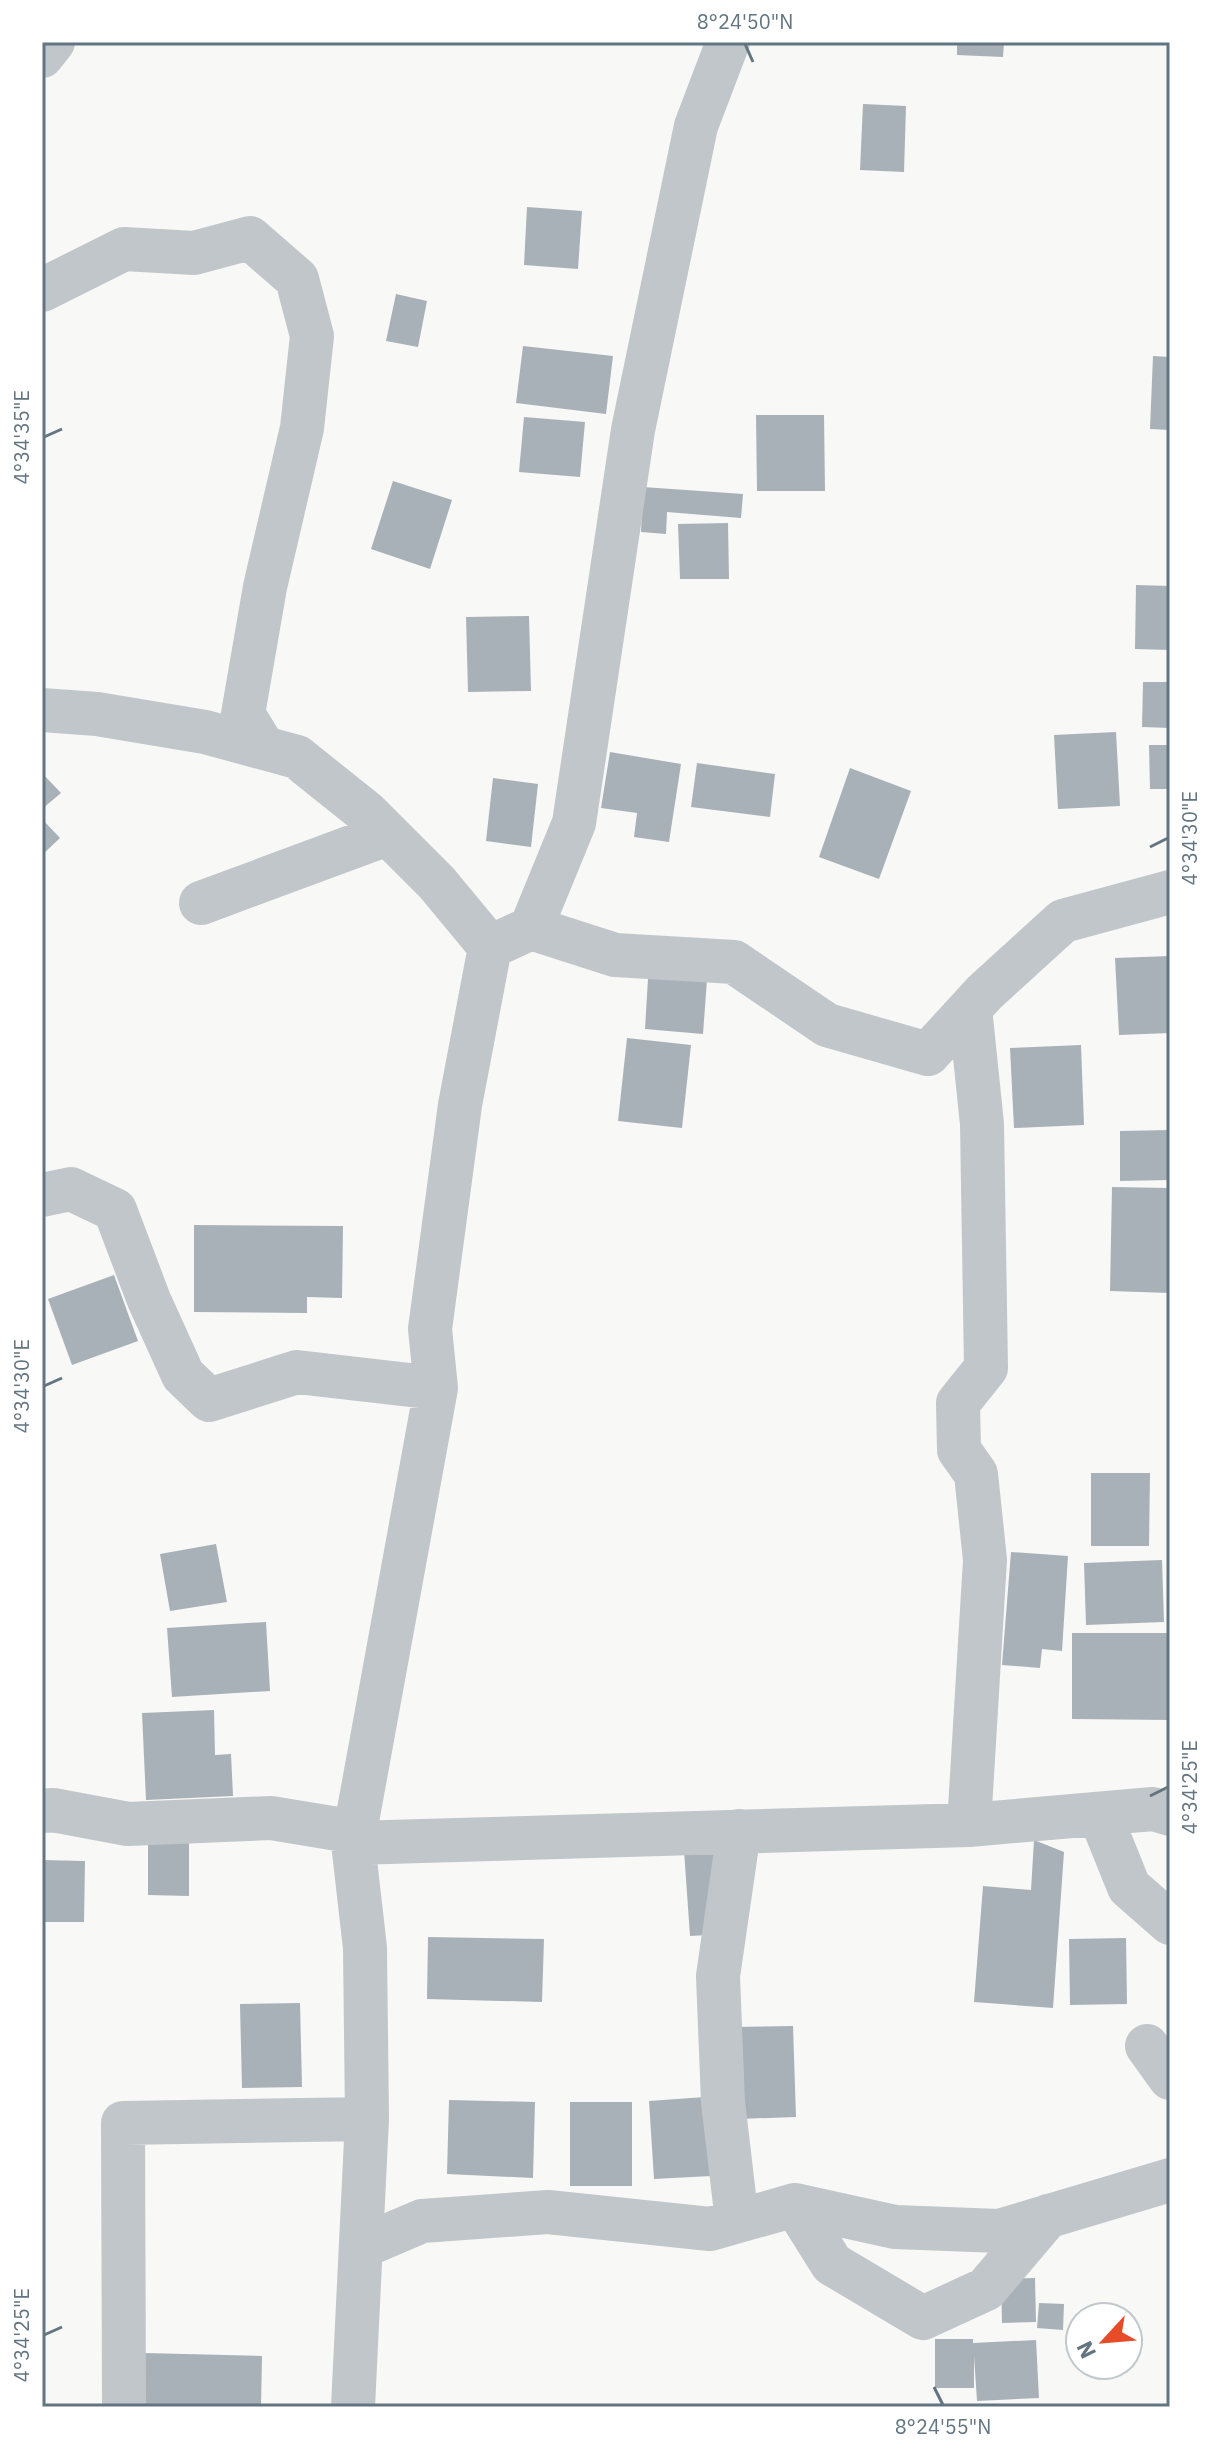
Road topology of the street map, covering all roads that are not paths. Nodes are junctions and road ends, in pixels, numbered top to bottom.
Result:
1 (53, 42) edge
2 (728, 42) edge
3 (42, 56) edge
4 (42, 290) edge
5 (42, 710) edge
6 (263, 747) junction
7 (387, 834) junction
8 (1170, 892) edge
9 (201, 903) dead end
10 (531, 928) junction
11 (490, 947) junction
12 (970, 1008) junction
13 (42, 1195) edge
14 (436, 1388) junction
15 (42, 1811) edge
16 (1170, 1814) edge
17 (1100, 1815) junction
18 (969, 1825) junction
19 (739, 1831) junction
20 (354, 1837) junction
21 (1170, 1923) edge
22 (367, 2119) junction
23 (1170, 2180) edge
24 (795, 2205) junction
25 (1048, 2216) junction
26 (737, 2221) junction
27 (361, 2247) junction
28 (124, 2407) edge
29 (353, 2407) edge

1 - 3 street
2 - 10 street
4 - 6 street
5 - 6 street
6 - 7 street
7 - 9 street
7 - 11 street
8 - 12 street
10 - 11 street
10 - 12 street
11 - 14 street
12 - 18 street
13 - 14 street
14 - 20 street
15 - 20 street
16 - 17 street
17 - 18 street
17 - 21 street
18 - 19 street
19 - 20 street
19 - 26 street
20 - 22 street
22 - 27 street
22 - 28 street
23 - 25 street
24 - 25 street
24 - 25 street
24 - 26 street
26 - 27 street
27 - 29 street

